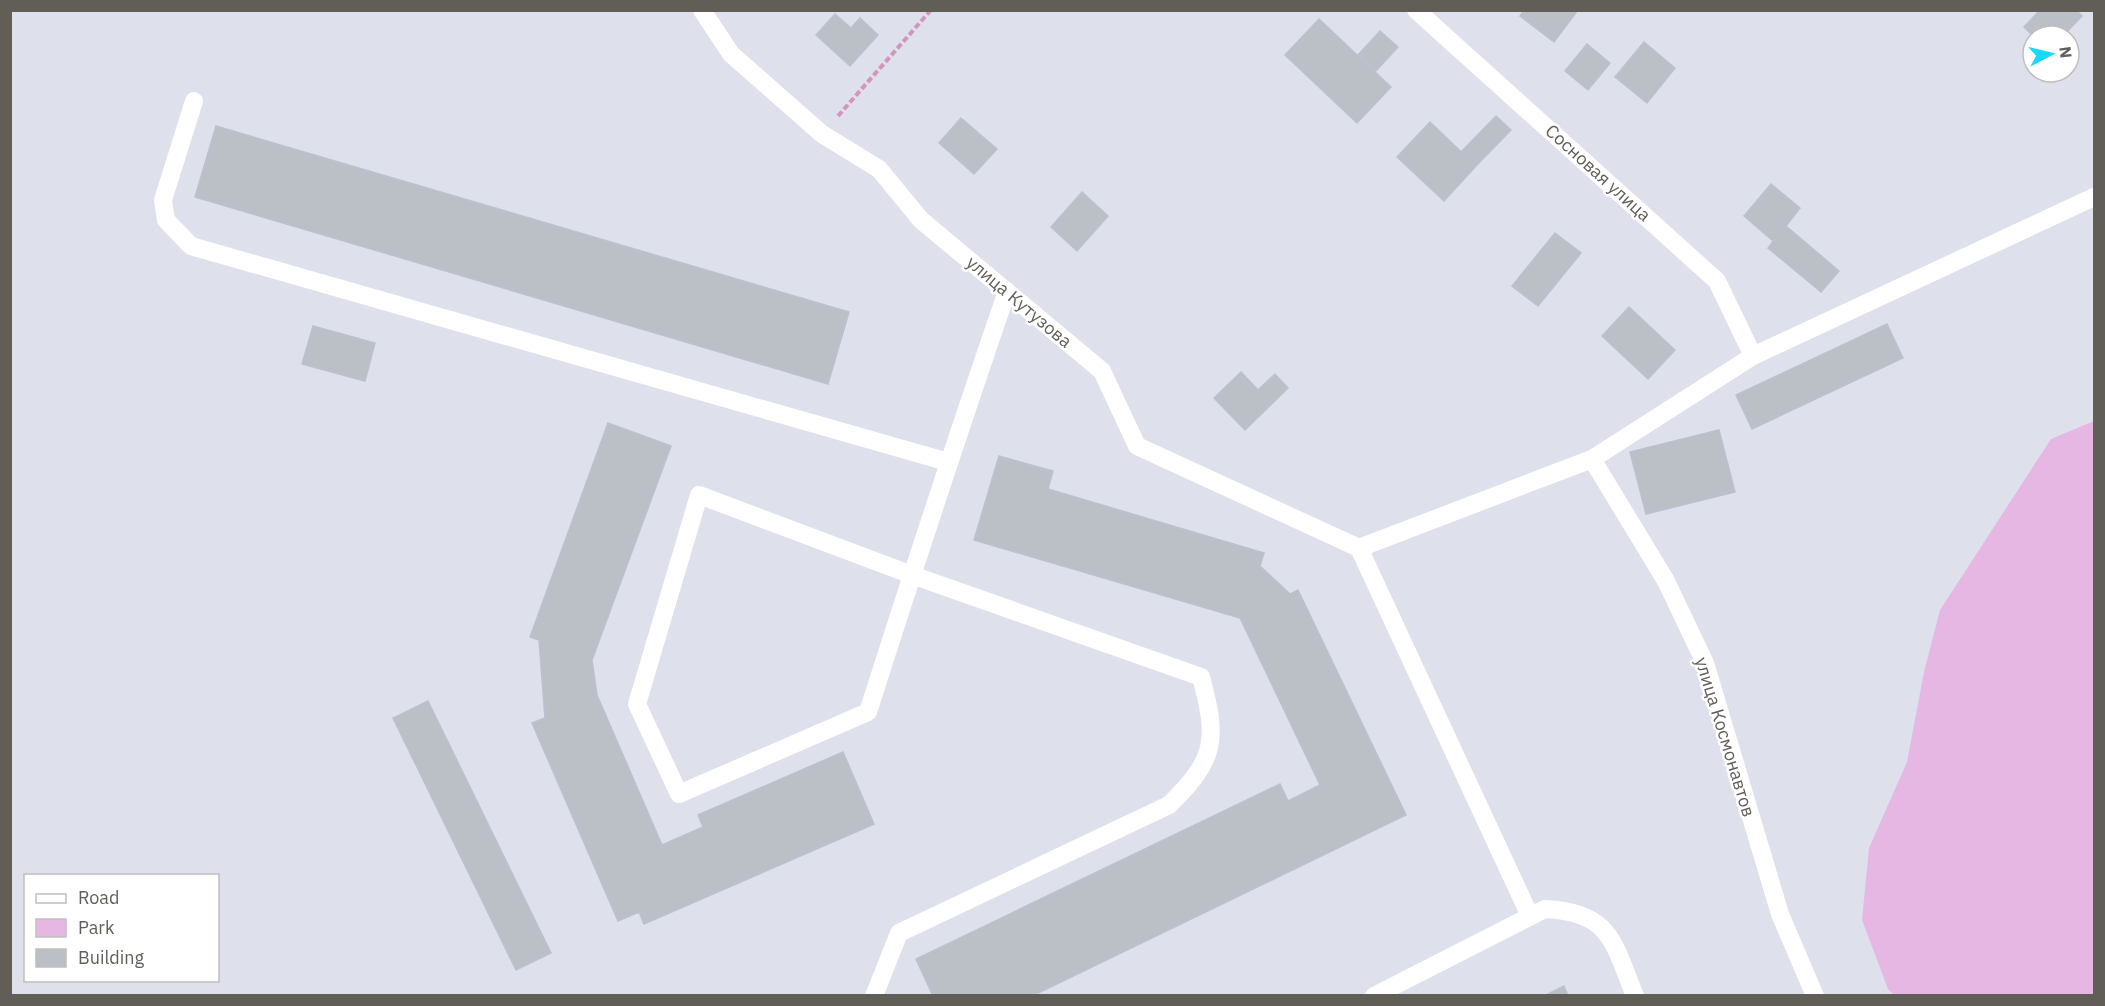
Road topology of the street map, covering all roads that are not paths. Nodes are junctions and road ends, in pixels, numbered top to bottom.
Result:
1 (702, 10) edge
2 (1416, 10) edge
3 (194, 102) dead end
4 (2094, 197) edge
5 (1007, 291) junction
6 (1753, 356) junction
7 (1592, 459) junction
8 (948, 462) junction
9 (1359, 548) junction
10 (912, 575) junction
11 (1530, 916) junction
12 (874, 996) edge
13 (1374, 996) edge
14 (1635, 996) edge
15 (1815, 996) edge

1 - 5 street, улица Кутузова
2 - 6 street, Сосновая улица
3 - 8 street
4 - 6 street
5 - 8 street
5 - 9 street, улица Кутузова
6 - 7 street
7 - 9 street
7 - 15 street, улица Космонавтов
8 - 10 street
9 - 11 street
10 - 10 street
10 - 12 street
11 - 13 street
11 - 14 street

